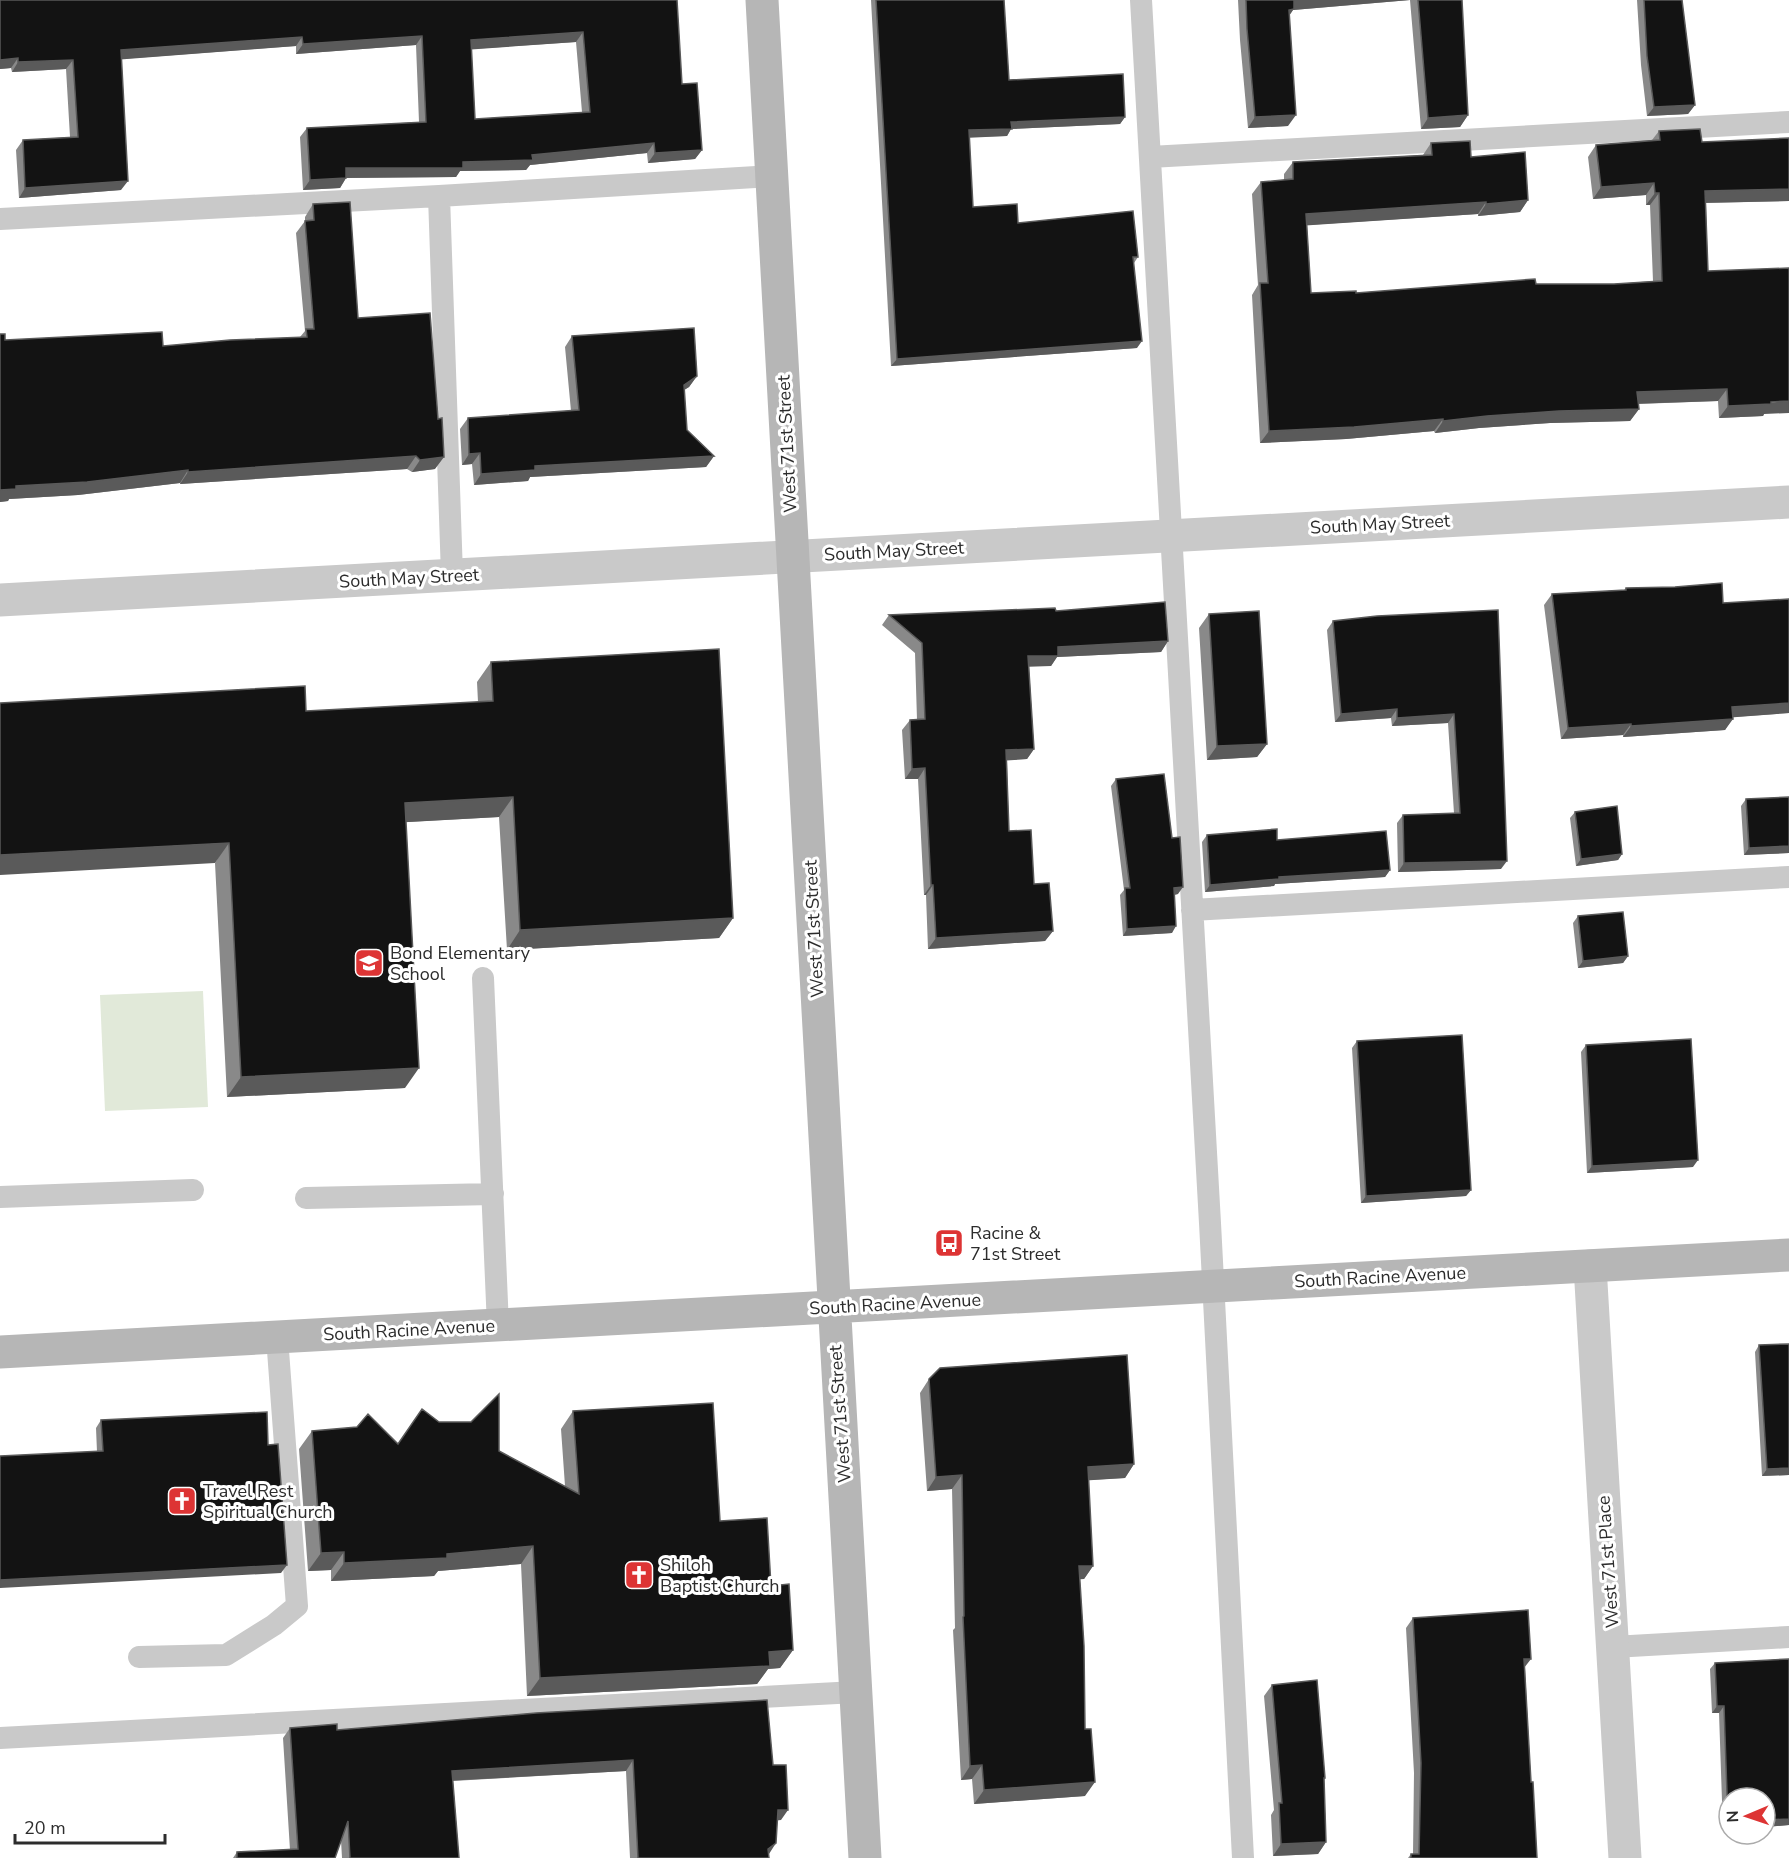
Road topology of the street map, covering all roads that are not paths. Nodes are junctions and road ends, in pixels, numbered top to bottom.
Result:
1 (762, 0) edge
2 (1141, 0) edge
3 (1789, 122) edge
4 (1149, 157) junction
5 (772, 176) junction
6 (439, 196) junction
7 (0, 219) edge
8 (1789, 502) edge
9 (1171, 536) junction
10 (793, 557) junction
11 (452, 575) junction
12 (0, 600) edge
13 (1789, 877) edge
14 (1192, 910) junction
15 (483, 978) dead end
16 (193, 1190) dead end
17 (493, 1194) junction
18 (0, 1197) edge
19 (306, 1198) dead end
20 (1789, 1255) edge
21 (1590, 1266) junction
22 (1213, 1286) junction
23 (834, 1307) junction
24 (498, 1326) junction
25 (277, 1337) junction
26 (0, 1352) edge
27 (1789, 1637) edge
28 (1613, 1647) junction
29 (139, 1657) dead end
30 (856, 1692) junction
31 (0, 1738) edge
32 (865, 1858) edge
33 (1243, 1858) edge
34 (1625, 1858) edge

1 - 5 main road, West 71st Street
2 - 4 lane
3 - 4 lane
4 - 9 lane
5 - 6 lane
5 - 10 main road, West 71st Street
6 - 7 lane
6 - 11 lane
8 - 9 street, South May Street
9 - 10 street, South May Street
9 - 14 lane
10 - 11 street, South May Street
10 - 23 main road, West 71st Street
11 - 12 street, South May Street
13 - 14 lane
14 - 22 lane
15 - 17 lane
16 - 18 lane
17 - 19 lane
17 - 24 lane
20 - 21 main road, South Racine Avenue
21 - 22 main road, South Racine Avenue
21 - 28 street, West 71st Place
22 - 23 main road, South Racine Avenue
22 - 33 lane
23 - 24 main road, South Racine Avenue
23 - 30 main road, West 71st Street
24 - 25 main road, South Racine Avenue
25 - 26 main road, South Racine Avenue
25 - 29 lane
27 - 28 lane
28 - 34 street, West 71st Place
30 - 31 lane
30 - 32 main road, West 71st Street

